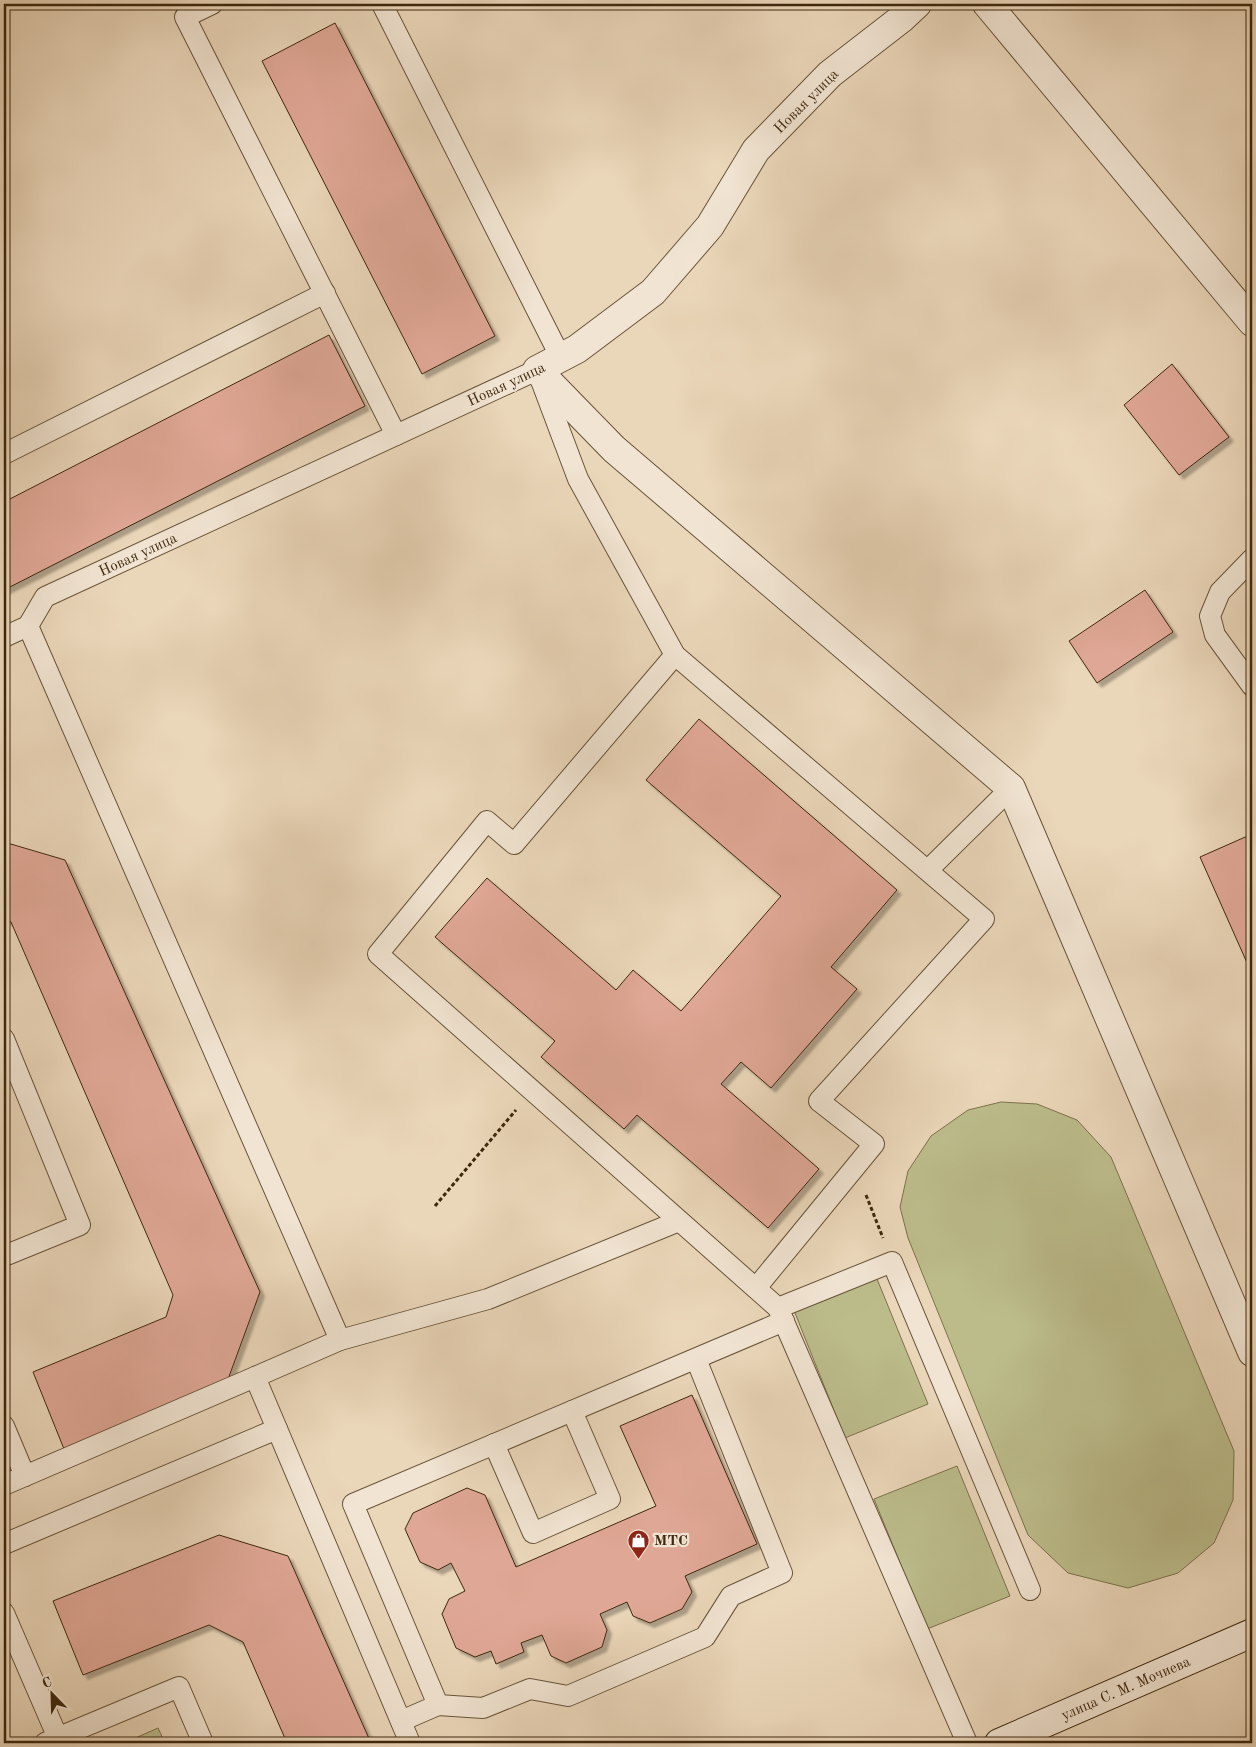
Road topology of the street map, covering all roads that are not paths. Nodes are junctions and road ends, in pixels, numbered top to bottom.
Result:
1 (212, 4) edge
2 (382, 4) edge
3 (917, 4) edge
4 (987, 4) edge
5 (324, 293) junction
6 (1252, 322) edge
7 (549, 364) junction
8 (396, 435) junction
9 (4, 454) edge
10 (1252, 559) edge
11 (28, 626) junction
12 (4, 636) edge
13 (675, 655) junction
14 (1252, 686) edge
15 (1011, 788) junction
16 (928, 870) junction
17 (4, 1039) edge
18 (680, 1220) junction
19 (4, 1256) edge
20 (756, 1288) junction
21 (781, 1315) junction
22 (340, 1340) junction
23 (1252, 1352) edge
24 (696, 1359) junction
25 (255, 1377) junction
26 (572, 1411) junction
27 (4, 1426) edge
28 (277, 1428) junction
29 (494, 1444) junction
30 (25, 1476) junction
31 (4, 1485) edge
32 (4, 1544) edge
33 (1030, 1590) dead end
34 (4, 1613) edge
35 (1252, 1633) edge
36 (438, 1705) junction
37 (401, 1721) junction
38 (52, 1740) edge
39 (203, 1743) edge
40 (410, 1743) edge
41 (967, 1743) edge
42 (999, 1743) edge

1 - 5 lane
2 - 7 lane
3 - 7 street, Новая улица
4 - 6 street
5 - 8 lane
5 - 9 lane
7 - 8 lane, Новая улица
7 - 13 lane
7 - 15 street
8 - 11 lane, Новая улица
10 - 14 lane
11 - 12 lane
11 - 22 lane
13 - 16 lane
13 - 18 lane
15 - 16 lane
15 - 23 street
16 - 20 lane
17 - 19 lane
18 - 20 lane
18 - 22 lane
20 - 21 lane
21 - 24 lane
21 - 33 lane
21 - 41 lane
22 - 25 lane
24 - 26 lane
24 - 36 lane
25 - 28 lane
25 - 30 lane
26 - 29 lane
26 - 29 lane
27 - 30 lane
28 - 32 lane
28 - 37 lane
29 - 36 lane
30 - 31 lane
34 - 38 lane
35 - 42 street, улица С. М. Мочиева
36 - 37 lane
37 - 40 lane
38 - 39 lane

